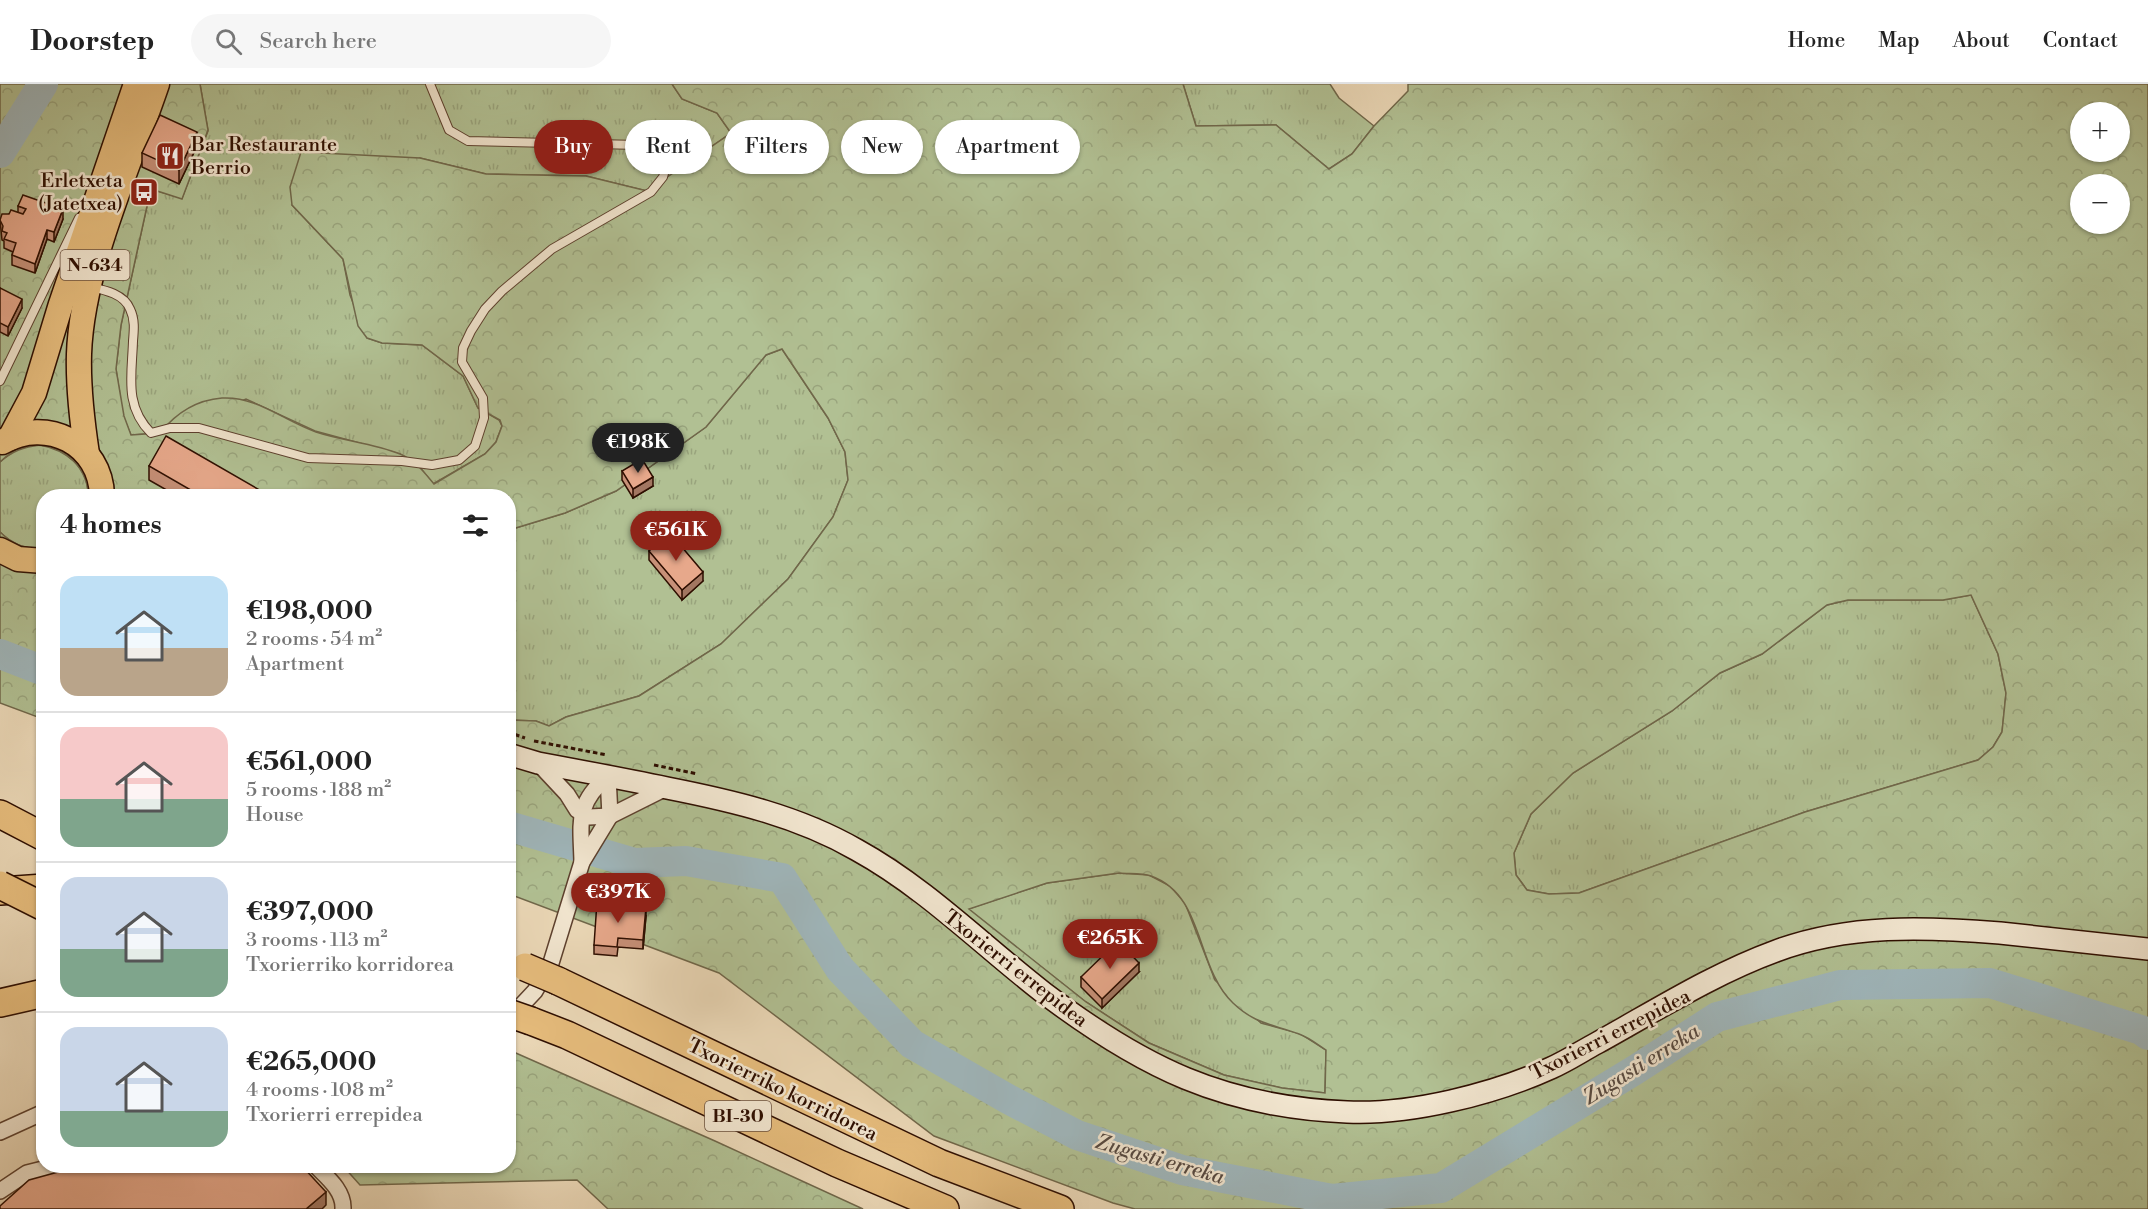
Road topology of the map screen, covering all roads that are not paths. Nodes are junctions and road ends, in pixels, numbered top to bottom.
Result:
1 (136, 84) edge
2 (157, 84) edge
3 (430, 84) edge
4 (110, 155) junction
5 (89, 287) junction
6 (0, 381) edge
7 (5, 441) edge
8 (87, 454) junction
9 (104, 489) edge
10 (6, 559) edge
11 (36, 561) edge
12 (516, 756) edge
13 (538, 763) junction
14 (609, 766) junction
15 (666, 788) junction
16 (0, 814) edge
17 (581, 816) junction
18 (609, 820) junction
19 (36, 833) edge
20 (582, 862) junction
21 (0, 885) edge
22 (36, 889) edge
23 (0, 891) edge
24 (36, 903) edge
25 (2148, 950) edge
26 (517, 964) edge
27 (36, 995) edge
28 (0, 1003) edge
29 (516, 1016) edge
30 (36, 1116) edge
31 (0, 1132) edge
32 (36, 1171) edge
33 (322, 1173) edge
34 (0, 1191) edge
35 (344, 1209) edge
36 (945, 1209) edge
37 (1060, 1209) edge

1 - 4 highway, N-634
2 - 5 highway, N-634
3 - 5 lane
4 - 6 lane
4 - 7 highway, N-634
5 - 8 highway, N-634
7 - 8 highway, N-634
8 - 9 highway, N-634
10 - 11 highway
12 - 13 main road, Txorierri errepidea
13 - 14 main road, Txorierri errepidea
13 - 17 street
14 - 15 main road, Txorierri errepidea
14 - 17 street
14 - 18 street
15 - 18 street
15 - 25 main road, Txorierri errepidea
16 - 19 highway
17 - 18 street
17 - 20 street
18 - 20 street
20 - 29 street
21 - 24 highway, bridge
22 - 23 highway
26 - 37 highway, Txorierriko korridorea / BI-30, bridge
27 - 28 highway
29 - 36 highway, BI-30
30 - 31 street
32 - 34 street
33 - 35 street

